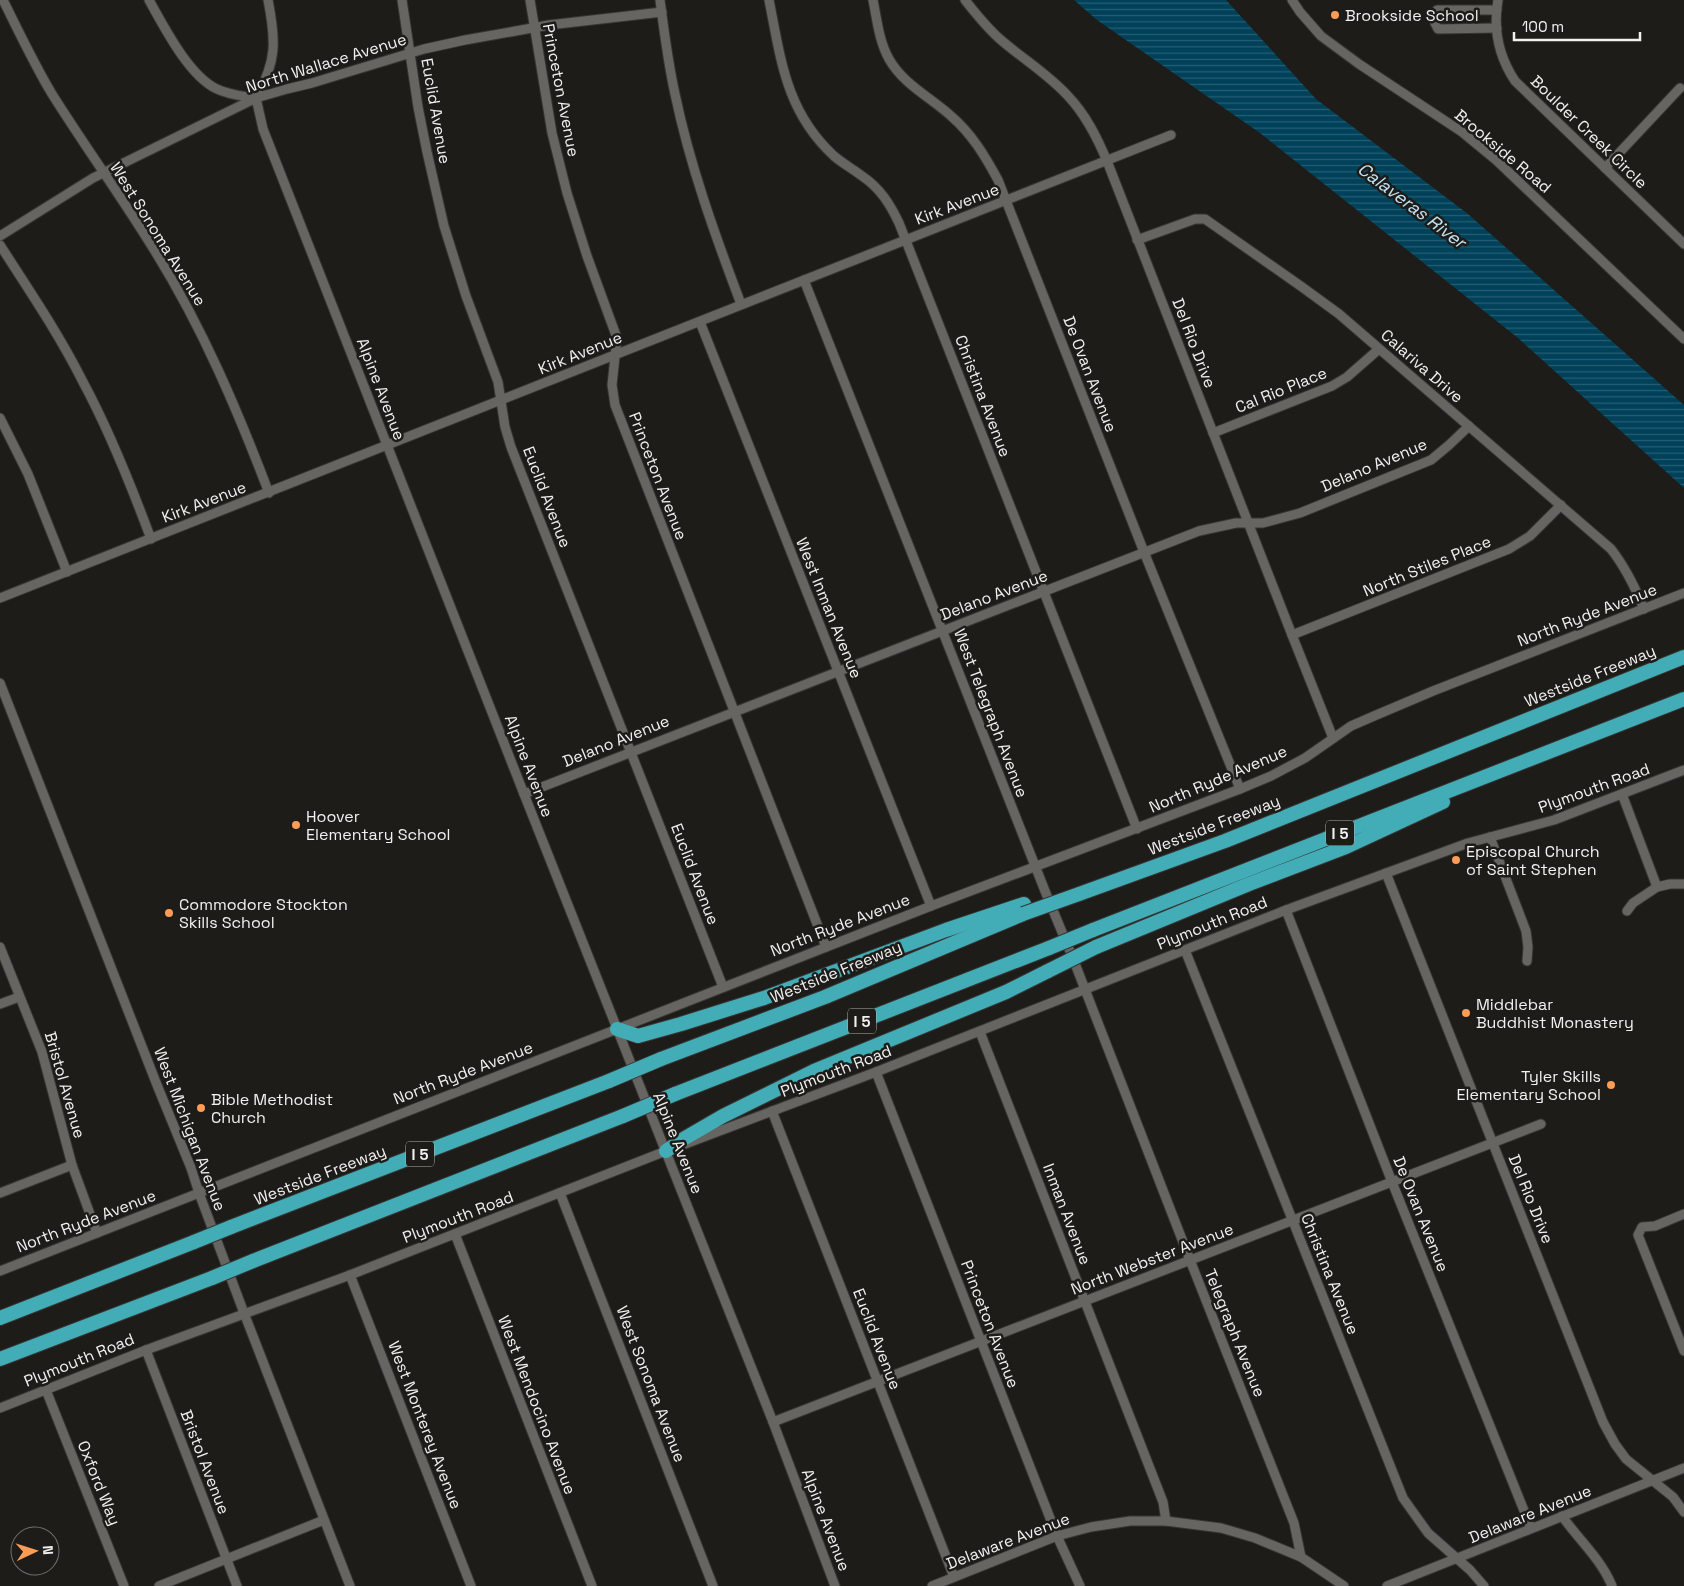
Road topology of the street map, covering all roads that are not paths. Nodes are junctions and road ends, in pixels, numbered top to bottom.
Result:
1 (3, 0) edge
2 (150, 0) edge
3 (268, 0) edge
4 (402, 0) edge
5 (530, 0) edge
6 (660, 0) edge
7 (769, 0) edge
8 (873, 0) edge
9 (965, 0) edge
10 (1292, 0) edge
11 (1498, 5) edge
12 (662, 12) junction
13 (534, 28) junction
14 (1496, 28) junction
15 (410, 54) junction
16 (1680, 88) dead end
17 (256, 98) junction
18 (1171, 135) dead end
19 (1107, 161) junction
20 (1605, 168) junction
21 (104, 173) junction
22 (1006, 201) junction
23 (0, 236) edge
24 (906, 240) junction
25 (1137, 240) junction
26 (1684, 244) edge
27 (0, 245) edge
28 (804, 280) junction
29 (741, 304) junction
30 (700, 322) junction
31 (1684, 339) edge
32 (1379, 349) junction
33 (616, 354) junction
34 (500, 400) junction
35 (0, 418) edge
36 (1469, 426) junction
37 (1213, 434) junction
38 (387, 446) junction
39 (269, 493) junction
40 (1561, 506) junction
41 (1248, 523) junction
42 (151, 539) junction
43 (1144, 552) junction
44 (67, 572) junction
45 (1043, 592) junction
46 (1684, 593) edge
47 (0, 598) edge
48 (1644, 609) junction
49 (943, 631) junction
50 (1292, 635) junction
51 (1684, 657) edge
52 (838, 671) junction
53 (0, 683) edge
54 (1684, 699) edge
55 (733, 712) junction
56 (1588, 736) junction
57 (1333, 738) junction
58 (631, 752) junction
59 (1684, 770) edge
60 (1240, 789) junction
61 (524, 794) junction
62 (1622, 794) junction
63 (1137, 829) junction
64 (1490, 837) junction
65 (1035, 866) junction
66 (1386, 873) junction
67 (1684, 884) edge
68 (1657, 887) junction
69 (931, 906) junction
70 (1024, 909) junction
71 (1286, 910) junction
72 (1627, 911) dead end
73 (0, 947) edge
74 (826, 947) junction
75 (1185, 950) junction
76 (1074, 961) joint
77 (1527, 961) dead end
78 (723, 987) junction
79 (1085, 989) junction
80 (19, 997) junction
81 (0, 1004) edge
82 (617, 1029) junction
83 (980, 1032) junction
84 (876, 1072) junction
85 (772, 1111) junction
86 (1541, 1124) dead end
87 (1492, 1142) junction
88 (666, 1151) junction
89 (72, 1165) junction
90 (1392, 1182) junction
91 (0, 1193) edge
92 (199, 1193) junction
93 (560, 1193) junction
94 (1684, 1214) edge
95 (1292, 1221) junction
96 (97, 1233) junction
97 (454, 1234) junction
98 (1190, 1260) junction
99 (0, 1271) edge
100 (350, 1275) junction
101 (1084, 1302) junction
102 (244, 1313) junction
103 (0, 1318) edge
104 (1680, 1330) edge
105 (981, 1342) junction
106 (146, 1350) junction
107 (1684, 1351) edge
108 (0, 1359) edge
109 (878, 1382) junction
110 (46, 1390) junction
111 (0, 1408) edge
112 (773, 1422) junction
113 (1684, 1468) edge
114 (1652, 1481) junction
115 (1684, 1512) edge
116 (1562, 1516) junction
117 (324, 1520) junction
118 (1166, 1521) junction
119 (1531, 1528) junction
120 (1057, 1536) junction
121 (1301, 1557) junction
122 (227, 1559) junction
123 (1457, 1559) junction
124 (954, 1577) junction
125 (124, 1586) edge
126 (159, 1586) edge
127 (237, 1586) edge
128 (350, 1586) edge
129 (472, 1586) edge
130 (592, 1586) edge
131 (713, 1586) edge
132 (835, 1586) edge
133 (932, 1586) edge
134 (1080, 1586) edge
135 (1344, 1586) edge
136 (1387, 1586) edge
137 (1484, 1586) edge
138 (1612, 1586) edge

1 - 21 street, West Sonoma Avenue
2 - 17 street
3 - 17 street
4 - 15 street, Euclid Avenue
5 - 13 street, Princeton Avenue
6 - 12 street
7 - 24 street, Christina Avenue
8 - 22 street, De Ovan Avenue
9 - 19 street, Del Rio Drive
10 - 31 street, Brookside Road
11 - 14 street, Boulder Creek Circle
11 - 14 street, Boulder Creek Circle
12 - 13 street, North Wallace Avenue
12 - 29 street
13 - 15 street, North Wallace Avenue
13 - 33 street, Princeton Avenue
14 - 20 street, Boulder Creek Circle
15 - 17 street, North Wallace Avenue
15 - 34 street, Euclid Avenue
16 - 20 street
17 - 21 street, North Wallace Avenue
17 - 38 street, Alpine Avenue
18 - 19 street, Kirk Avenue
19 - 22 street, Kirk Avenue
19 - 25 street, Del Rio Drive
20 - 26 street, Boulder Creek Circle
21 - 23 street, North Wallace Avenue
21 - 39 street, West Sonoma Avenue
22 - 24 street, Kirk Avenue
22 - 43 street, De Ovan Avenue
24 - 28 street, Kirk Avenue
24 - 45 street, Christina Avenue
25 - 32 street, Calariva Drive
25 - 37 street, Del Rio Drive
27 - 42 street
28 - 29 street, Kirk Avenue
28 - 49 street, West Telegraph Avenue
29 - 30 street, Kirk Avenue
30 - 33 street, Kirk Avenue
30 - 52 street, West Inman Avenue
32 - 36 street, Calariva Drive
32 - 37 street, Cal Rio Place
33 - 34 street, Kirk Avenue
33 - 55 street, Princeton Avenue
34 - 38 street, Kirk Avenue
34 - 58 street, Euclid Avenue
35 - 44 street
36 - 40 street, Calariva Drive
36 - 41 street, Delano Avenue
37 - 41 street, Del Rio Drive
38 - 39 street, Kirk Avenue
38 - 61 street, Alpine Avenue
39 - 42 street, Kirk Avenue
40 - 48 street, Calariva Drive
40 - 50 street, North Stiles Place
41 - 43 street, Delano Avenue
41 - 50 street, Del Rio Drive
42 - 44 street, Kirk Avenue
43 - 45 street, Delano Avenue
43 - 60 street, De Ovan Avenue
44 - 47 street, Kirk Avenue
45 - 49 street, Delano Avenue
45 - 63 street, Christina Avenue
46 - 48 street, North Ryde Avenue
48 - 57 street, North Ryde Avenue
49 - 52 street, Delano Avenue
49 - 65 street, West Telegraph Avenue
50 - 57 street, Del Rio Drive
51 - 70 highway, Westside Freeway / I 5
52 - 55 street, Delano Avenue
52 - 69 street, West Inman Avenue
53 - 92 street, West Michigan Avenue
54 - 56 highway, I 5
55 - 58 street, Delano Avenue
55 - 74 street, Princeton Avenue
56 - 88 highway, bridge
56 - 108 highway, I 5, bridge
57 - 60 street, North Ryde Avenue
58 - 61 street, Delano Avenue
58 - 78 street, Euclid Avenue
59 - 62 street, Plymouth Road
60 - 63 street, North Ryde Avenue
61 - 82 street, Alpine Avenue
62 - 64 street, Plymouth Road
62 - 68 street
63 - 65 street, North Ryde Avenue
64 - 66 street, Plymouth Road
64 - 77 street
65 - 69 street, North Ryde Avenue
65 - 76 street, West Telegraph Avenue
66 - 71 street, Plymouth Road
66 - 87 street, Del Rio Drive
67 - 68 street
68 - 72 street
69 - 74 street, North Ryde Avenue
70 - 82 highway
70 - 103 highway, Westside Freeway / I 5, bridge
71 - 75 street, Plymouth Road
71 - 90 street, De Ovan Avenue
73 - 80 street, Bristol Avenue
74 - 78 street, North Ryde Avenue
75 - 79 street, Plymouth Road
75 - 95 street, Christina Avenue
76 - 79 street, Telegraph Avenue
78 - 82 street, North Ryde Avenue
79 - 83 street, Plymouth Road
79 - 98 street, Telegraph Avenue
80 - 81 street
80 - 89 street, Bristol Avenue
82 - 88 street, Alpine Avenue
82 - 92 street, North Ryde Avenue
83 - 84 street, Plymouth Road
83 - 101 street, Inman Avenue
84 - 85 street, Plymouth Road
84 - 105 street, Princeton Avenue
85 - 88 street, Plymouth Road
85 - 109 street, Euclid Avenue
86 - 87 street, North Webster Avenue
87 - 90 street, North Webster Avenue
87 - 114 street, Del Rio Drive
88 - 93 street, Plymouth Road
88 - 112 street, Alpine Avenue
89 - 91 street
89 - 96 street, Bristol Avenue
90 - 95 street, North Webster Avenue
90 - 119 street, De Ovan Avenue
92 - 96 street, North Ryde Avenue
92 - 102 street, West Michigan Avenue
93 - 97 street, Plymouth Road
93 - 131 street, West Sonoma Avenue
94 - 104 street
95 - 98 street, North Webster Avenue
95 - 123 street, Christina Avenue
96 - 99 street, North Ryde Avenue
97 - 100 street, Plymouth Road
97 - 130 street, West Mendocino Avenue
98 - 101 street, North Webster Avenue
98 - 121 street, Telegraph Avenue
100 - 102 street, Plymouth Road
100 - 129 street, West Monterey Avenue
101 - 105 street, North Webster Avenue
101 - 118 street, Inman Avenue
102 - 106 street, Plymouth Road
102 - 117 street, West Michigan Avenue
104 - 107 street
105 - 109 street, North Webster Avenue
105 - 120 street, Princeton Avenue
106 - 110 street, Plymouth Road
106 - 122 street, Bristol Avenue
109 - 112 street, North Webster Avenue
109 - 124 street, Euclid Avenue
110 - 111 street, Plymouth Road
110 - 125 street, Oxford Way
112 - 132 street, Alpine Avenue
113 - 114 street, Delaware Avenue
114 - 115 street, Del Rio Drive
114 - 116 street, Delaware Avenue
116 - 119 street, Delaware Avenue
116 - 138 street
117 - 122 street
117 - 128 street, West Michigan Avenue
118 - 120 street, Delaware Avenue
118 - 121 street, Delaware Avenue
119 - 123 street, Delaware Avenue
120 - 124 street, Delaware Avenue
120 - 134 street, Princeton Avenue
121 - 135 street
122 - 126 street
122 - 127 street, Bristol Avenue
123 - 136 street, Delaware Avenue
123 - 137 street, Christina Avenue
124 - 133 street, Delaware Avenue

